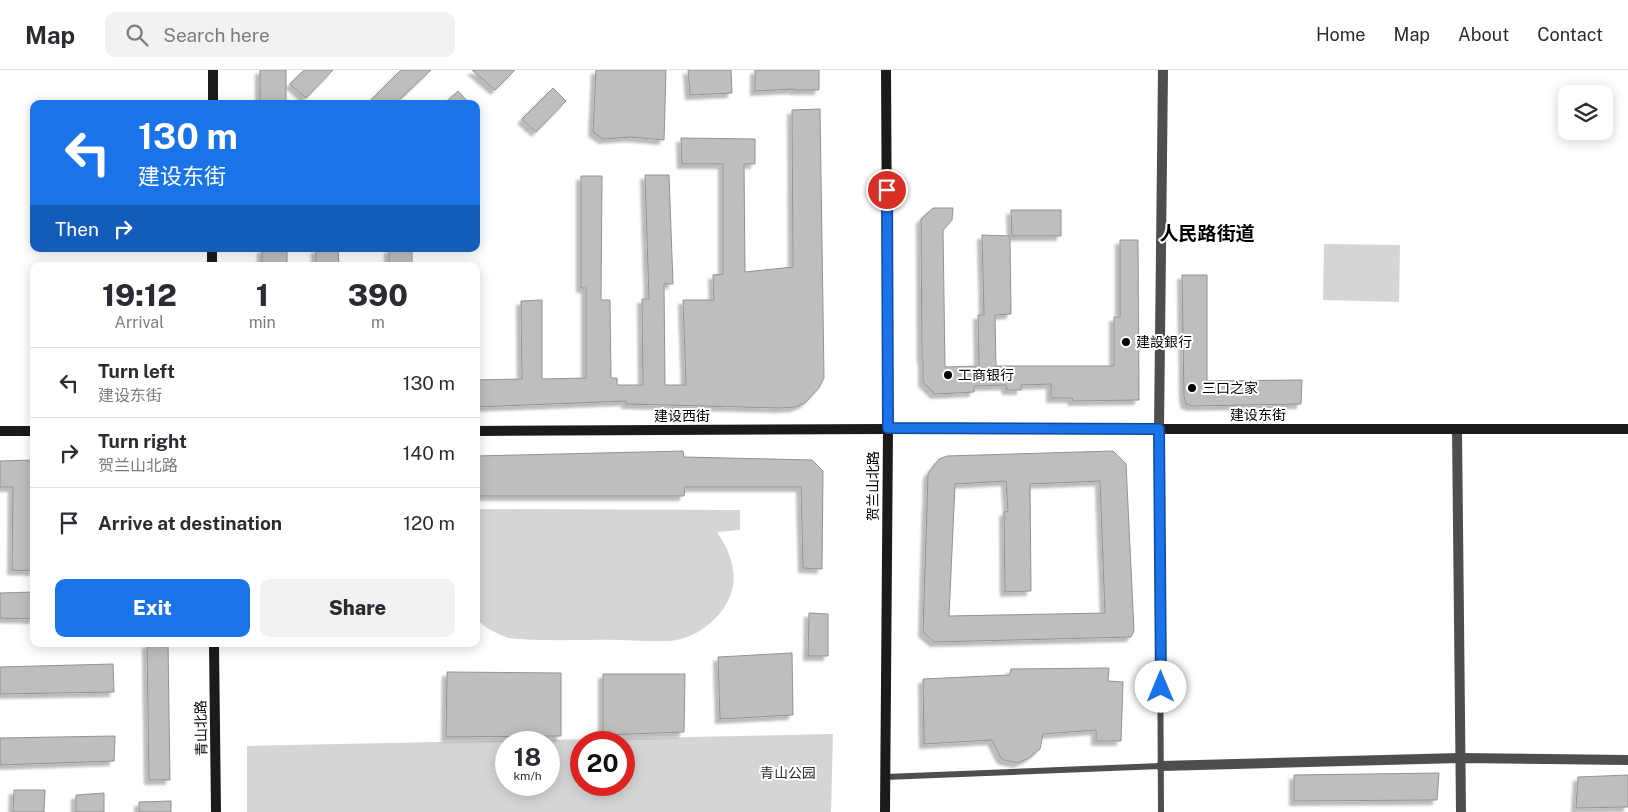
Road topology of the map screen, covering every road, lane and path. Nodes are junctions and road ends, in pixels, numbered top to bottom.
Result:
1 (214, 70) edge
2 (886, 70) edge
3 (1163, 70) edge
4 (213, 100) edge
5 (888, 428) junction
6 (1159, 429) junction
7 (1457, 429) junction
8 (1628, 429) edge
9 (0, 431) edge
10 (30, 431) edge
11 (480, 431) edge
12 (214, 647) edge
13 (1460, 758) junction
14 (1628, 760) edge
15 (1161, 766) junction
16 (885, 777) junction
17 (216, 812) edge
18 (885, 812) edge
19 (1162, 812) edge
20 (1461, 812) edge

1 - 4 main road
2 - 5 main road, 贺兰山北路
3 - 6 street
5 - 6 main road, 建设东街
5 - 11 main road, 建设西街
5 - 16 main road, 贺兰山北路
6 - 7 main road, 建设东街
6 - 15 lane
7 - 8 main road, 建设东街
7 - 13 street
9 - 10 main road
12 - 17 main road, 青山北路
13 - 14 street
13 - 15 street
13 - 20 street
15 - 16 lane
15 - 19 lane
16 - 18 main road, 贺兰山北路

